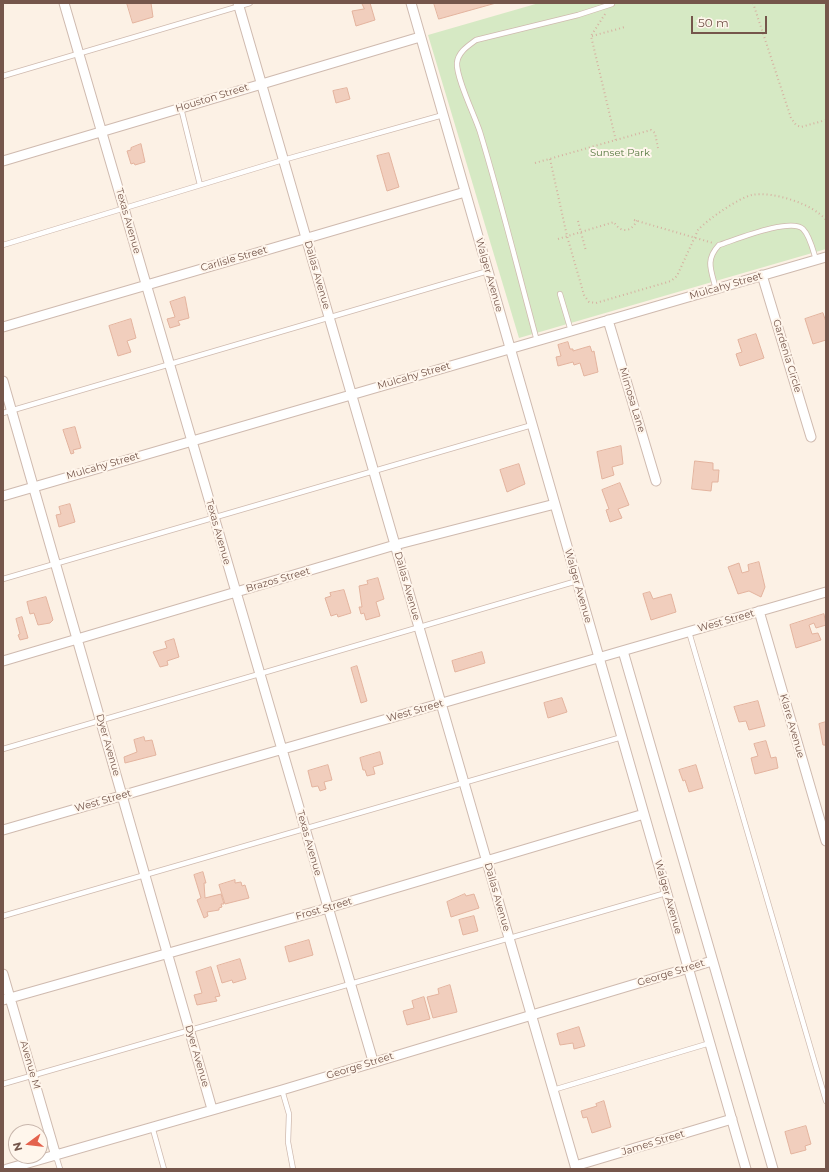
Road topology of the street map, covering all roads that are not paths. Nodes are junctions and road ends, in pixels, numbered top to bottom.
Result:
1 (64, 3) edge
2 (250, 3) edge
3 (410, 3) edge
4 (612, 4) edge
5 (238, 5) edge
6 (420, 37) junction
7 (79, 54) junction
8 (3, 76) edge
9 (261, 84) junction
10 (181, 108) junction
11 (443, 115) junction
12 (101, 131) junction
13 (283, 160) junction
14 (3, 161) edge
15 (200, 185) junction
16 (465, 192) junction
17 (124, 209) junction
18 (306, 238) junction
19 (3, 245) edge
20 (826, 257) edge
21 (816, 260) junction
22 (488, 271) junction
23 (762, 275) junction
24 (146, 285) junction
25 (716, 289) junction
26 (560, 294) dead end
27 (329, 318) junction
28 (608, 320) junction
29 (3, 327) edge
30 (571, 331) junction
31 (537, 341) junction
32 (510, 348) junction
33 (169, 364) junction
34 (3, 381) edge
35 (351, 394) junction
36 (7, 412) edge
37 (532, 425) junction
38 (811, 437) dead end
39 (192, 441) junction
40 (373, 470) junction
41 (656, 481) dead end
42 (34, 487) junction
43 (3, 496) edge
44 (555, 504) junction
45 (214, 517) junction
46 (395, 545) junction
47 (56, 564) junction
48 (3, 579) edge
49 (577, 581) junction
50 (236, 592) junction
51 (826, 592) edge
52 (759, 611) junction
53 (419, 627) junction
54 (689, 632) junction
55 (78, 639) junction
56 (623, 651) junction
57 (599, 658) junction
58 (3, 661) edge
59 (260, 674) junction
60 (441, 703) junction
61 (101, 720) junction
62 (622, 738) junction
63 (3, 749) edge
64 (282, 749) junction
65 (464, 783) junction
66 (122, 795) junction
67 (644, 814) junction
68 (305, 829) junction
69 (3, 830) edge
70 (826, 841) edge
71 (486, 860) junction
72 (146, 875) junction
73 (666, 893) junction
74 (328, 908) junction
75 (3, 916) edge
76 (509, 938) junction
77 (168, 952) junction
78 (712, 961) junction
79 (688, 968) junction
80 (3, 974) edge
81 (350, 984) junction
82 (6, 999) edge
83 (531, 1016) junction
84 (190, 1030) junction
85 (710, 1043) junction
86 (373, 1061) junction
87 (32, 1075) junction
88 (3, 1084) edge
89 (282, 1090) junction
90 (553, 1090) junction
91 (826, 1101) edge
92 (212, 1109) junction
93 (732, 1119) junction
94 (152, 1126) junction
95 (56, 1156) junction
96 (575, 1168) edge
97 (7, 1169) edge
98 (60, 1169) edge
99 (164, 1169) edge
100 (293, 1169) edge
101 (746, 1169) edge
102 (773, 1169) edge

1 - 7 street, Texas Avenue
2 - 5 lane
3 - 6 street, Walger Avenue
4 - 31 lane
5 - 7 lane
5 - 9 street, Dallas Avenue
6 - 9 street, Houston Street
6 - 11 street, Walger Avenue
7 - 8 lane
7 - 12 street, Texas Avenue
9 - 10 street, Houston Street
9 - 13 street, Dallas Avenue
10 - 12 street, Houston Street
10 - 15 lane
11 - 13 lane
11 - 16 street, Walger Avenue
12 - 14 street, Houston Street
12 - 17 street, Texas Avenue
13 - 15 lane
13 - 18 street, Dallas Avenue
15 - 17 lane
16 - 18 street, Carlisle Street
16 - 22 street, Walger Avenue
17 - 19 lane
17 - 24 street, Texas Avenue
18 - 24 street, Carlisle Street
18 - 27 street, Dallas Avenue
20 - 21 street, Mulcahy Street
21 - 23 street, Mulcahy Street
21 - 25 lane
22 - 27 lane
22 - 32 street, Walger Avenue
23 - 25 street, Mulcahy Street
23 - 38 street, Gardenia Circle
24 - 29 street, Carlisle Street
24 - 33 street, Texas Avenue
25 - 28 street, Mulcahy Street
26 - 30 lane
27 - 33 lane
27 - 35 street, Dallas Avenue
28 - 30 street, Mulcahy Street
28 - 41 street, Mimosa Lane
30 - 31 street, Mulcahy Street
31 - 32 street, Mulcahy Street
32 - 35 street, Mulcahy Street
32 - 37 street, Walger Avenue
33 - 36 lane
33 - 39 street, Texas Avenue
34 - 36 street, Dyer Avenue
35 - 39 street, Mulcahy Street
35 - 40 street, Dallas Avenue
36 - 42 street, Dyer Avenue
37 - 40 lane
37 - 44 street, Walger Avenue
39 - 42 street, Mulcahy Street
39 - 45 street, Texas Avenue
40 - 45 lane
40 - 46 street, Dallas Avenue
42 - 43 street, Mulcahy Street
42 - 47 street, Dyer Avenue
44 - 46 street, Brazos Street
44 - 49 street, Walger Avenue
45 - 47 lane
45 - 50 street, Texas Avenue
46 - 50 street, Brazos Street
46 - 53 street, Dallas Avenue
47 - 48 lane
47 - 55 street, Dyer Avenue
49 - 53 lane
49 - 57 street, Walger Avenue
50 - 55 street, Brazos Street
50 - 59 street, Texas Avenue
51 - 52 street, West Street
52 - 54 street, West Street
52 - 70 street, Klare Avenue
53 - 59 lane
53 - 60 street, Dallas Avenue
54 - 56 street, West Street
54 - 91 lane
55 - 58 street, Brazos Street
55 - 61 street, Dyer Avenue
56 - 57 street, West Street
56 - 78 street
57 - 60 street, West Street
57 - 62 street, Walger Avenue
59 - 61 lane
59 - 64 street, Texas Avenue
60 - 64 street, West Street
60 - 65 street, Dallas Avenue
61 - 63 lane
61 - 66 street, Dyer Avenue
62 - 65 lane
62 - 67 street, Walger Avenue
64 - 66 street, West Street
64 - 68 street, Texas Avenue
65 - 68 lane
65 - 71 street, Dallas Avenue
66 - 69 street, West Street
66 - 72 street, Dyer Avenue
67 - 71 street, Frost Street
67 - 73 street, Walger Avenue
68 - 72 lane
68 - 74 street, Texas Avenue
71 - 74 street, Frost Street
71 - 76 street, Dallas Avenue
72 - 75 lane
72 - 77 street, Dyer Avenue
73 - 76 lane
73 - 79 street, Walger Avenue
74 - 77 street, Frost Street
74 - 81 street, Texas Avenue
76 - 81 lane
76 - 83 street, Dallas Avenue
77 - 82 street, Frost Street
77 - 84 street, Dyer Avenue
78 - 79 street, George Street
78 - 102 street
79 - 83 street, George Street
79 - 85 street, Walger Avenue
80 - 82 street, Avenue M
81 - 84 lane
81 - 86 street, Texas Avenue
82 - 87 street, Avenue M
83 - 86 street, George Street
83 - 90 street, Dallas Avenue
84 - 87 lane
84 - 92 street, Dyer Avenue
85 - 90 lane
85 - 93 street, Walger Avenue
86 - 89 street, George Street
87 - 88 lane
87 - 95 street, Avenue M
89 - 92 street, George Street
89 - 100 lane
90 - 96 street, Dallas Avenue
92 - 94 street, George Street
93 - 96 street, James Street
93 - 101 street, Walger Avenue
94 - 95 street, George Street
94 - 99 lane
95 - 97 street, George Street
95 - 98 lane

